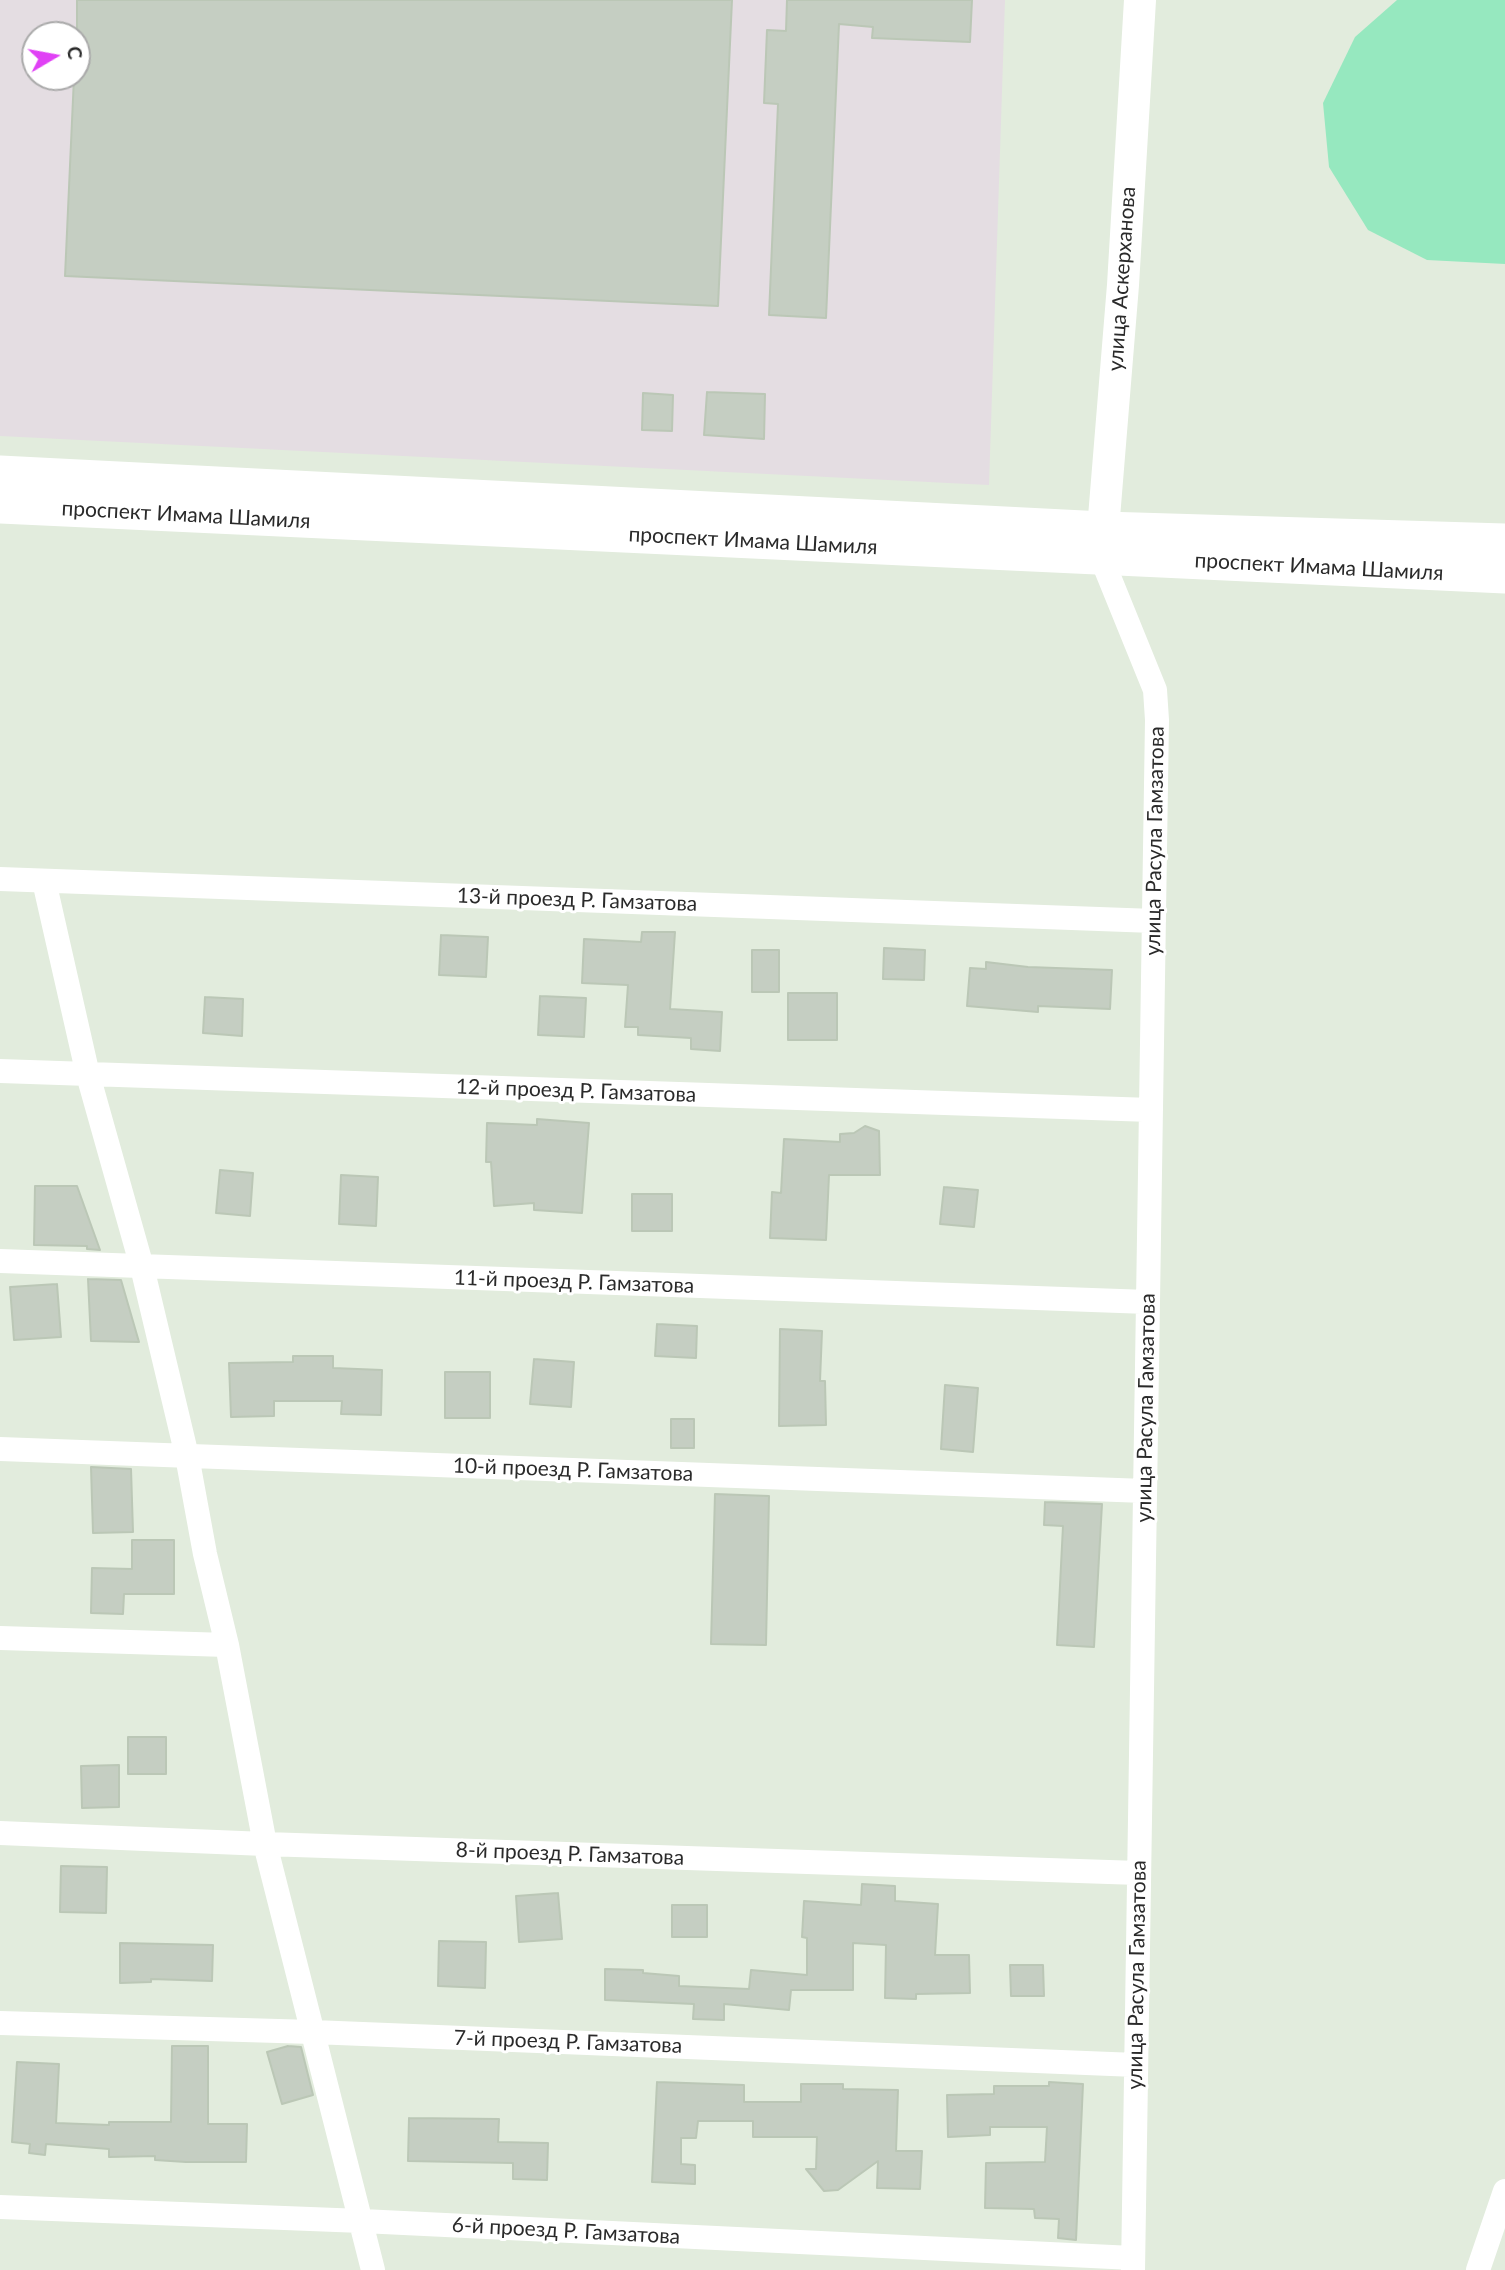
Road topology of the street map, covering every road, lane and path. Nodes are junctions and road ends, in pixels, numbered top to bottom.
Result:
1 (1140, 0) edge
2 (0, 473) edge
3 (0, 506) edge
4 (1505, 541) edge
5 (1102, 543) junction
6 (1505, 576) edge
7 (0, 879) edge
8 (44, 881) junction
9 (1154, 921) junction
10 (0, 1071) edge
11 (88, 1075) junction
12 (1151, 1110) junction
13 (0, 1261) edge
14 (142, 1267) junction
15 (1148, 1301) junction
16 (0, 1449) edge
17 (187, 1456) junction
18 (1145, 1491) junction
19 (0, 1638) edge
20 (227, 1645) junction
21 (0, 1833) edge
22 (265, 1844) junction
23 (1139, 1873) junction
24 (0, 2022) edge
25 (313, 2032) junction
26 (1136, 2065) junction
27 (1505, 2191) edge
28 (0, 2207) edge
29 (362, 2221) junction
30 (1133, 2264) edge
31 (373, 2270) edge
32 (1478, 2270) edge

1 - 5 street, улица Аскерханова
2 - 5 main road, проспект Имама Шамиля
3 - 5 main road, проспект Имама Шамиля
4 - 5 main road, проспект Имама Шамиля
5 - 6 main road, проспект Имама Шамиля
5 - 9 street, улица Расула Гамзатова
7 - 8 street, 13-й проезд Р. Гамзатова
8 - 9 street, 13-й проезд Р. Гамзатова
8 - 11 street
9 - 12 street, улица Расула Гамзатова
10 - 11 street, 12-й проезд Р. Гамзатова
11 - 12 street, 12-й проезд Р. Гамзатова
11 - 14 street
12 - 15 street, улица Расула Гамзатова
13 - 14 street, 11-й проезд Р. Гамзатова
14 - 15 street, 11-й проезд Р. Гамзатова
14 - 17 street
15 - 18 street, улица Расула Гамзатова
16 - 17 street, 10-й проезд Р. Гамзатова
17 - 18 street, 10-й проезд Р. Гамзатова
17 - 20 street
18 - 23 street, улица Расула Гамзатова
19 - 20 street
20 - 22 street
21 - 22 street, 8-й проезд Р. Гамзатова
22 - 23 street, 8-й проезд Р. Гамзатова
22 - 25 street
23 - 26 street, улица Расула Гамзатова
24 - 25 street, 7-й проезд Р. Гамзатова
25 - 26 street, 7-й проезд Р. Гамзатова
25 - 29 street
26 - 30 street, улица Расула Гамзатова
27 - 32 street
28 - 29 street, 6-й проезд Р. Гамзатова
29 - 30 street, 6-й проезд Р. Гамзатова
29 - 31 street

